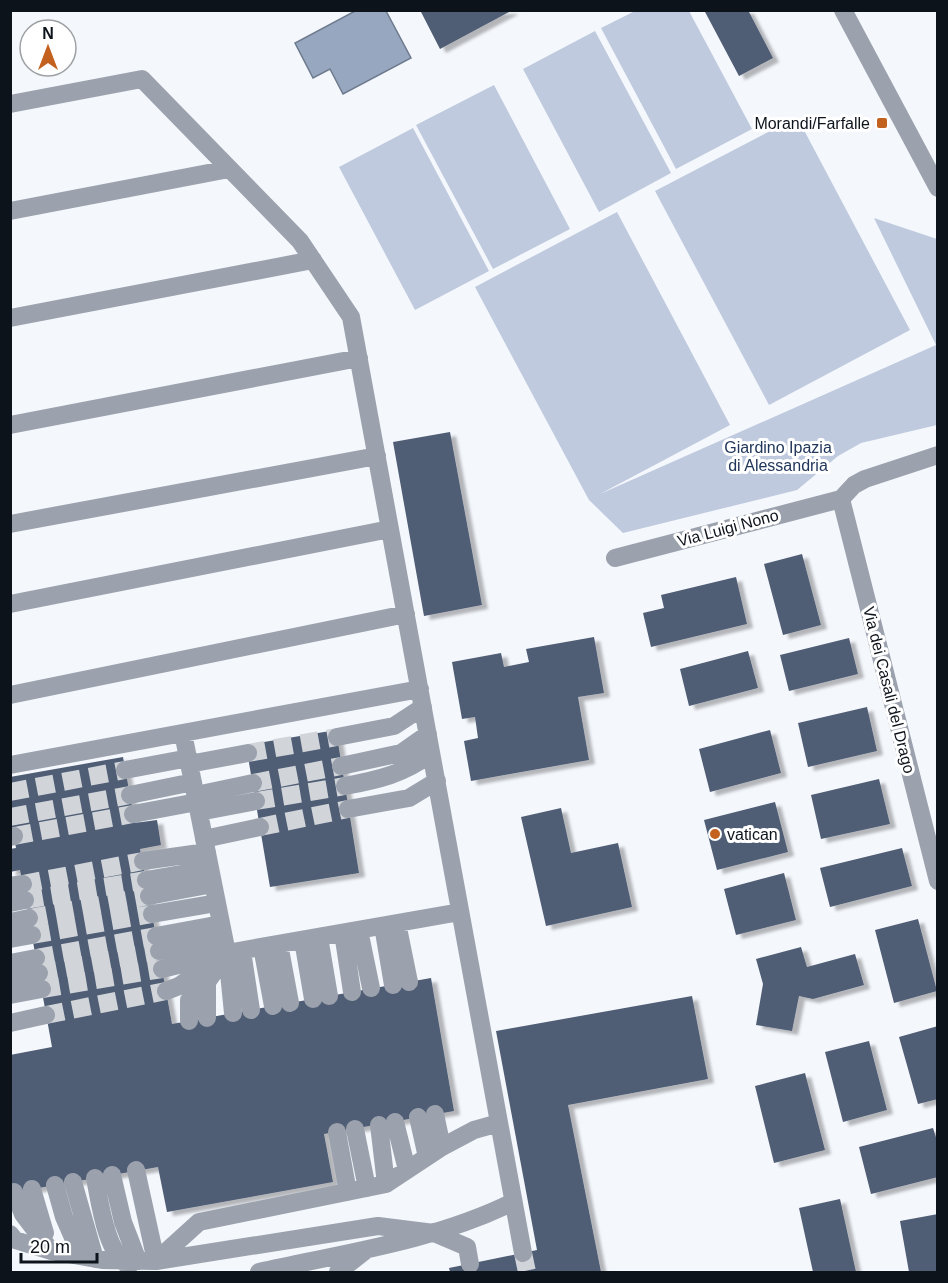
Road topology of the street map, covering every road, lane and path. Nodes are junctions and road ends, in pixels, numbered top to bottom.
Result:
1 (843, 10) edge
2 (10, 104) edge
3 (229, 169) junction
4 (938, 188) edge
5 (10, 211) edge
6 (313, 260) junction
7 (10, 318) edge
8 (359, 358) junction
9 (10, 425) edge
10 (938, 455) edge
11 (377, 456) junction
12 (841, 499) junction
13 (10, 524) edge
14 (390, 529) junction
15 (615, 558) dead end
16 (10, 604) edge
17 (406, 614) junction
18 (420, 688) junction
19 (10, 695) edge
20 (423, 707) junction
21 (183, 733) junction
22 (428, 734) junction
23 (337, 737) tunnel mouth
24 (248, 753) tunnel mouth
25 (432, 753) junction
26 (189, 761) junction
27 (10, 765) edge
28 (341, 766) tunnel mouth
29 (125, 770) tunnel mouth
30 (436, 781) junction
31 (345, 786) tunnel mouth
32 (254, 792) tunnel mouth
33 (130, 795) tunnel mouth
34 (196, 798) junction
35 (348, 809) tunnel mouth
36 (133, 814) tunnel mouth
37 (260, 827) tunnel mouth
38 (142, 861) tunnel mouth
39 (209, 861) junction
40 (938, 881) edge
41 (147, 888) tunnel mouth
42 (217, 903) junction
43 (460, 912) junction
44 (152, 914) tunnel mouth
45 (10, 922) edge
46 (390, 925) junction
47 (351, 931) junction
48 (10, 939) edge
49 (311, 939) junction
50 (228, 942) junction
51 (271, 945) junction
52 (159, 952) tunnel mouth
53 (10, 963) edge
54 (39, 974) junction
55 (10, 979) edge
56 (401, 983) dead end
57 (371, 988) dead end
58 (166, 991) tunnel mouth
59 (352, 992) dead end
60 (10, 995) edge
61 (321, 998) dead end
62 (281, 1005) dead end
63 (242, 1012) dead end
64 (46, 1015) tunnel mouth
65 (198, 1020) dead end
66 (10, 1023) edge
67 (426, 1116) dead end
68 (498, 1123) junction
69 (355, 1129) dead end
70 (337, 1132) dead end
71 (434, 1152) junction
72 (136, 1170) dead end
73 (407, 1170) junction
74 (64, 1184) dead end
75 (386, 1184) junction
76 (367, 1188) junction
77 (32, 1189) dead end
78 (14, 1192) dead end
79 (348, 1192) junction
80 (513, 1202) junction
81 (434, 1233) junction
82 (10, 1234) edge
83 (369, 1248) junction
84 (51, 1251) junction
85 (523, 1253) tunnel mouth
86 (88, 1257) junction
87 (119, 1260) junction
88 (470, 1264) dead end
89 (145, 1265) edge
90 (259, 1272) edge
91 (338, 1272) edge

1 - 4 street
2 - 3 street
3 - 5 street
3 - 6 street
6 - 7 street
6 - 8 street
8 - 9 street
8 - 11 street
10 - 12 street
11 - 13 street
11 - 14 street
12 - 15 street, Via Luigi Nono
12 - 40 street, Via dei Casali del Drago
14 - 16 street
14 - 17 street
17 - 18 street
17 - 19 street
18 - 20 street
18 - 21 street
20 - 22 street
20 - 23 street
21 - 26 street
21 - 27 street
22 - 25 street
22 - 28 street
24 - 26 street
25 - 30 street
25 - 31 street
26 - 29 street
26 - 34 street
30 - 35 street
30 - 43 street
32 - 34 street
33 - 34 street
34 - 36 street
34 - 39 street
37 - 39 street
38 - 39 street
39 - 41 street
39 - 42 street
42 - 44 street
42 - 50 street
43 - 46 street
43 - 68 street
45 - 48 street
46 - 47 street
46 - 56 street
47 - 49 street
47 - 57 street
47 - 59 street
49 - 51 street
49 - 61 street
50 - 51 street
50 - 52 street
50 - 58 street
50 - 63 street
50 - 65 street
51 - 62 street
53 - 54 street
54 - 55 street
54 - 60 street
64 - 66 street
67 - 71 street
68 - 71 street
68 - 80 street
69 - 76 street
70 - 79 street
71 - 73 street
72 - 89 street
73 - 75 street
73 - 75 street
74 - 86 street
75 - 76 street
76 - 79 street
77 - 84 street
78 - 84 street
79 - 89 street
80 - 81 street
80 - 85 street
81 - 83 street
81 - 88 street
81 - 89 street
82 - 84 street
83 - 90 street
83 - 91 street
84 - 86 street
86 - 87 street
87 - 89 street
87 - 89 street

